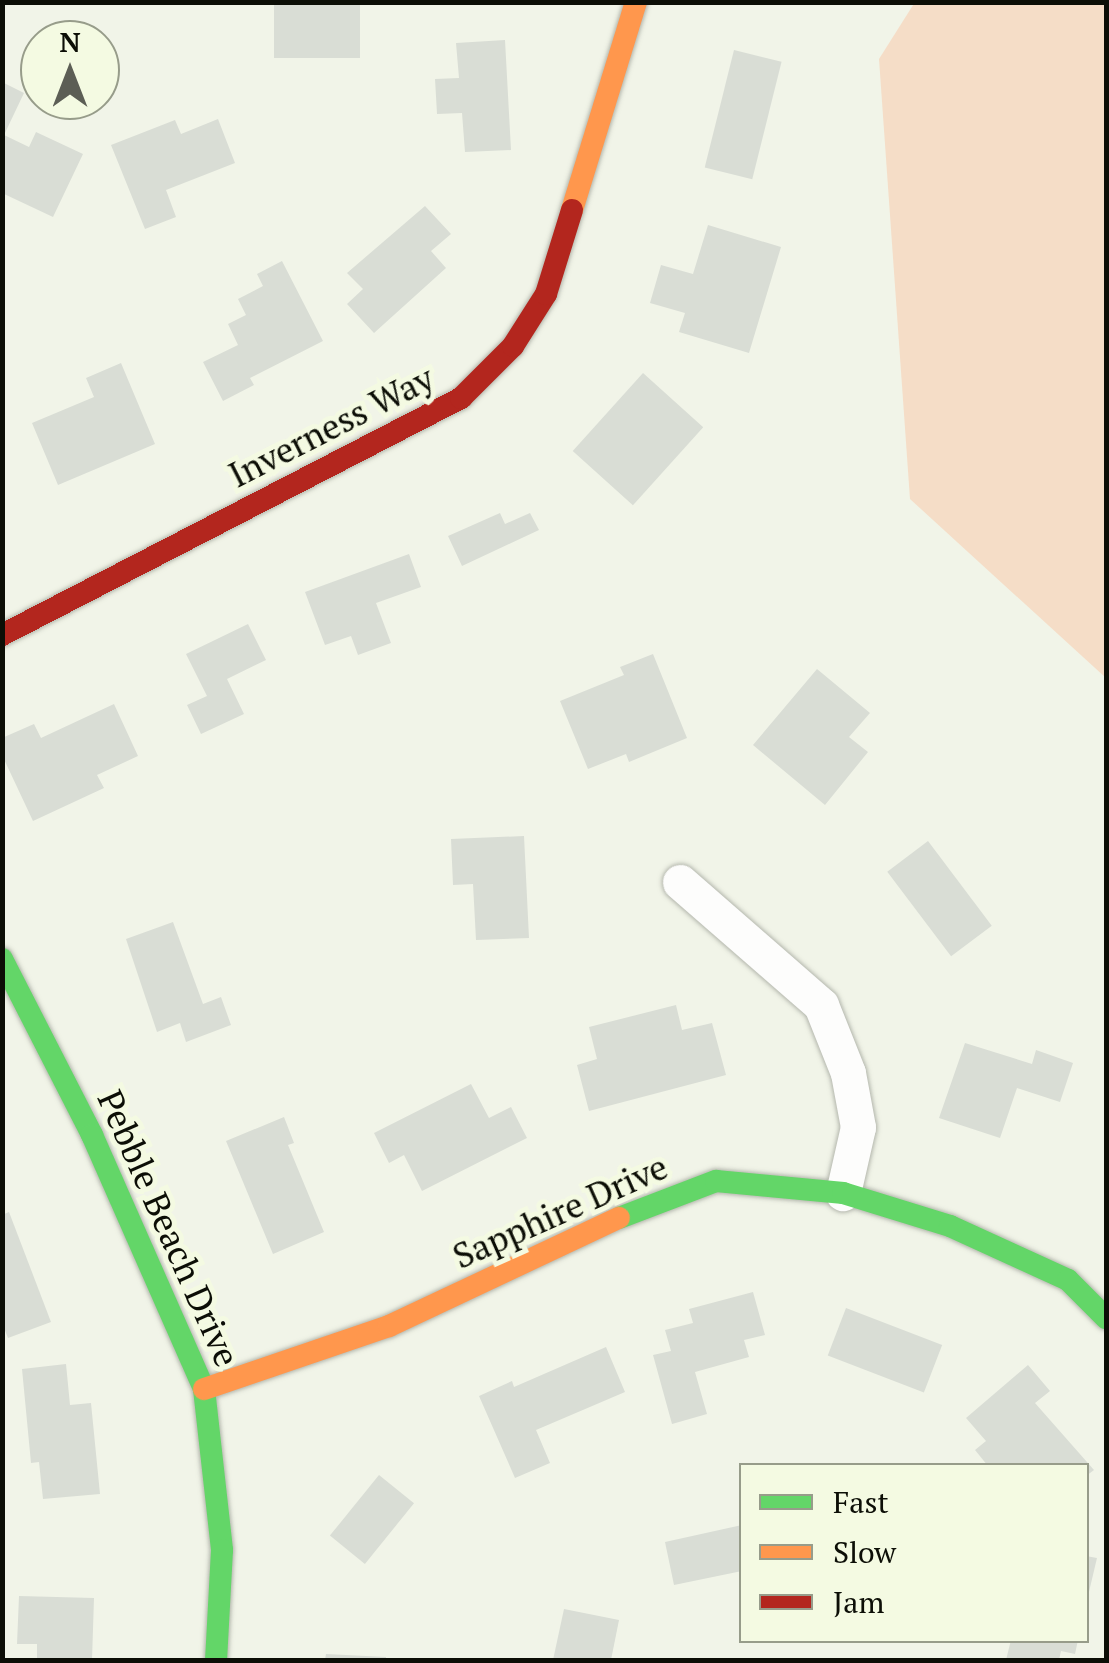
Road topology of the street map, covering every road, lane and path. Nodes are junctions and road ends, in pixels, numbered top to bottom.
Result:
1 (636, 2) edge
2 (2, 635) edge
3 (680, 882) dead end
4 (2, 959) edge
5 (844, 1193) junction
6 (1106, 1318) edge
7 (204, 1389) junction
8 (216, 1660) edge

1 - 2 street, Inverness Way
3 - 5 street
4 - 7 street, Pebble Beach Drive
5 - 6 street, Sapphire Drive
5 - 7 street, Sapphire Drive
7 - 8 street, Pebble Beach Drive

